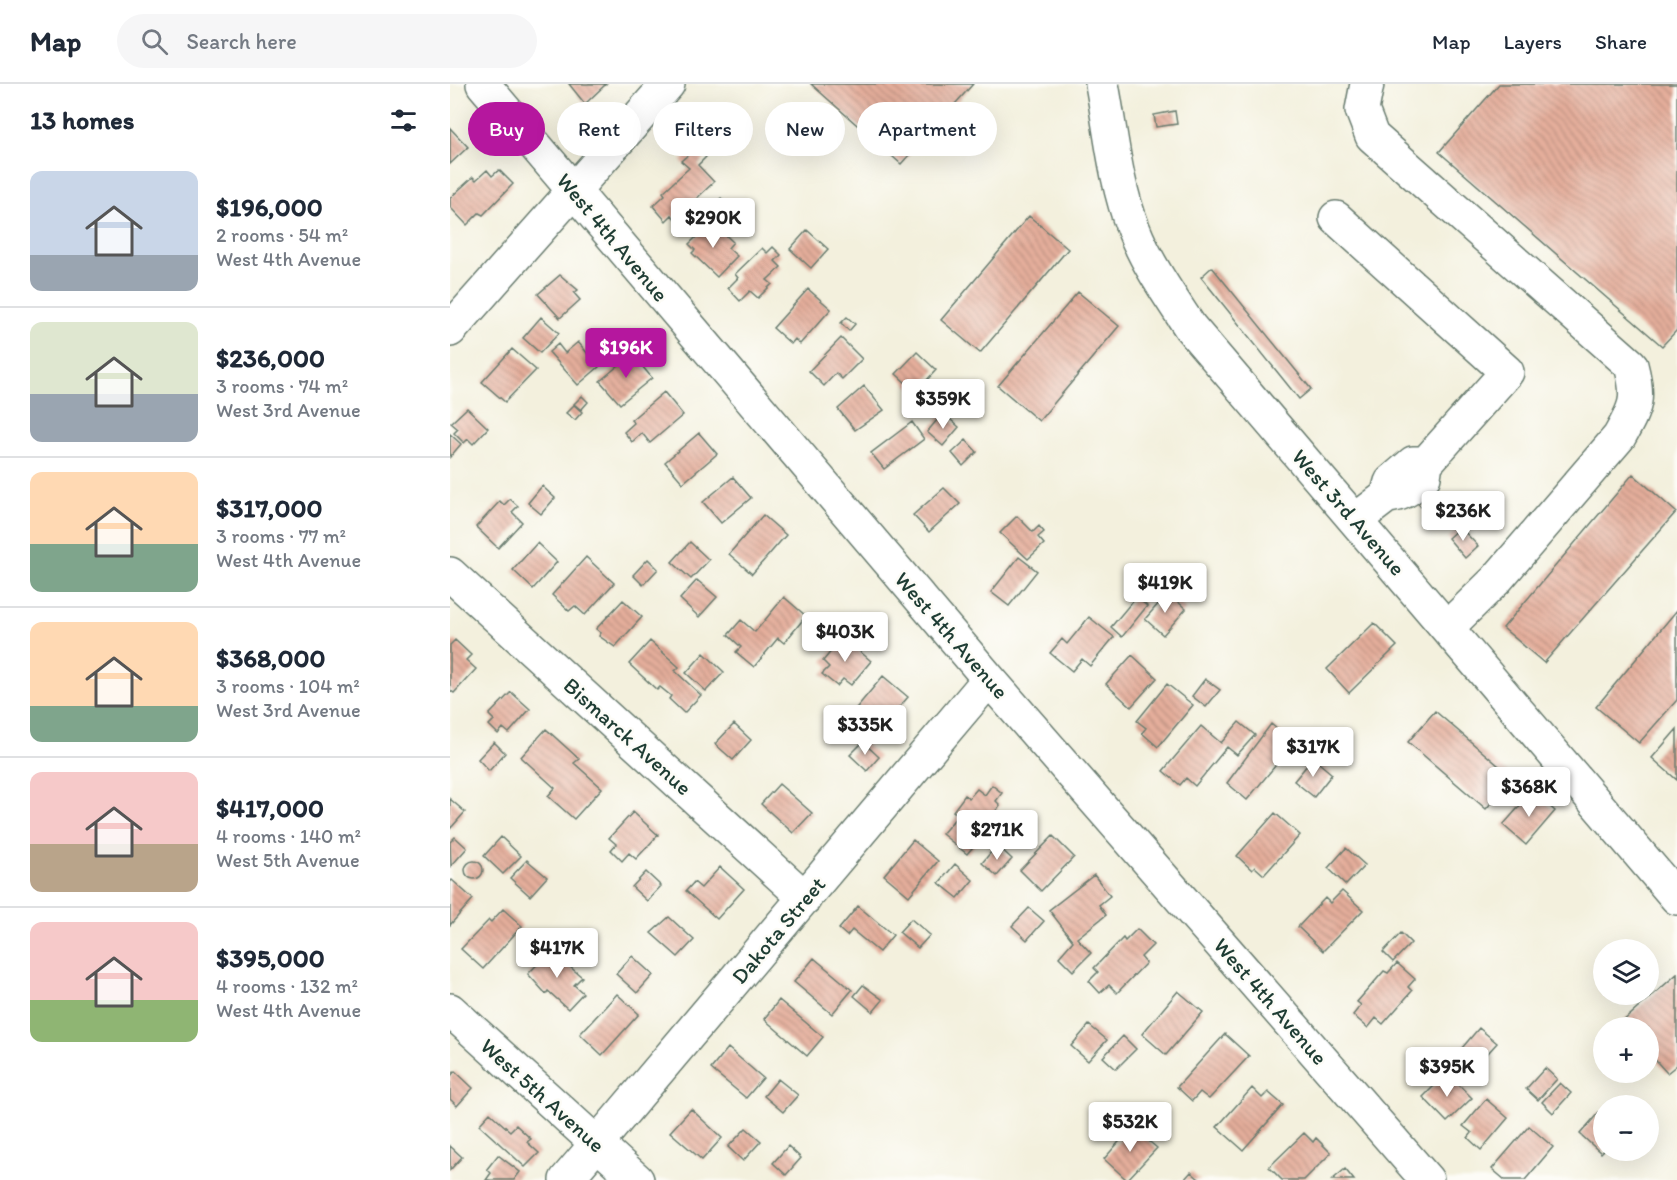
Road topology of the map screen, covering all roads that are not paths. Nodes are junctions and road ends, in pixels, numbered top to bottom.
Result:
1 (483, 84) edge
2 (668, 84) edge
3 (1102, 84) edge
4 (1367, 84) edge
5 (573, 190) junction
6 (1336, 218) dead end
7 (450, 330) edge
8 (1357, 519) junction
9 (450, 574) edge
10 (1448, 627) junction
11 (989, 679) junction
12 (1677, 897) edge
13 (805, 898) junction
14 (450, 1010) edge
15 (597, 1144) junction
16 (566, 1180) edge
17 (637, 1180) edge
18 (1427, 1180) edge

1 - 5 street, West 4th Avenue
2 - 5 street
3 - 8 street, West 3rd Avenue
4 - 10 street
5 - 7 street
5 - 11 street, West 4th Avenue
6 - 8 street
8 - 10 street, West 3rd Avenue
9 - 13 street, Bismarck Avenue
10 - 12 street, West 3rd Avenue
11 - 13 street, Dakota Street
11 - 18 street, West 4th Avenue
13 - 15 street, Dakota Street
14 - 15 street, West 5th Avenue
15 - 16 street, Dakota Street
15 - 17 street, West 5th Avenue

